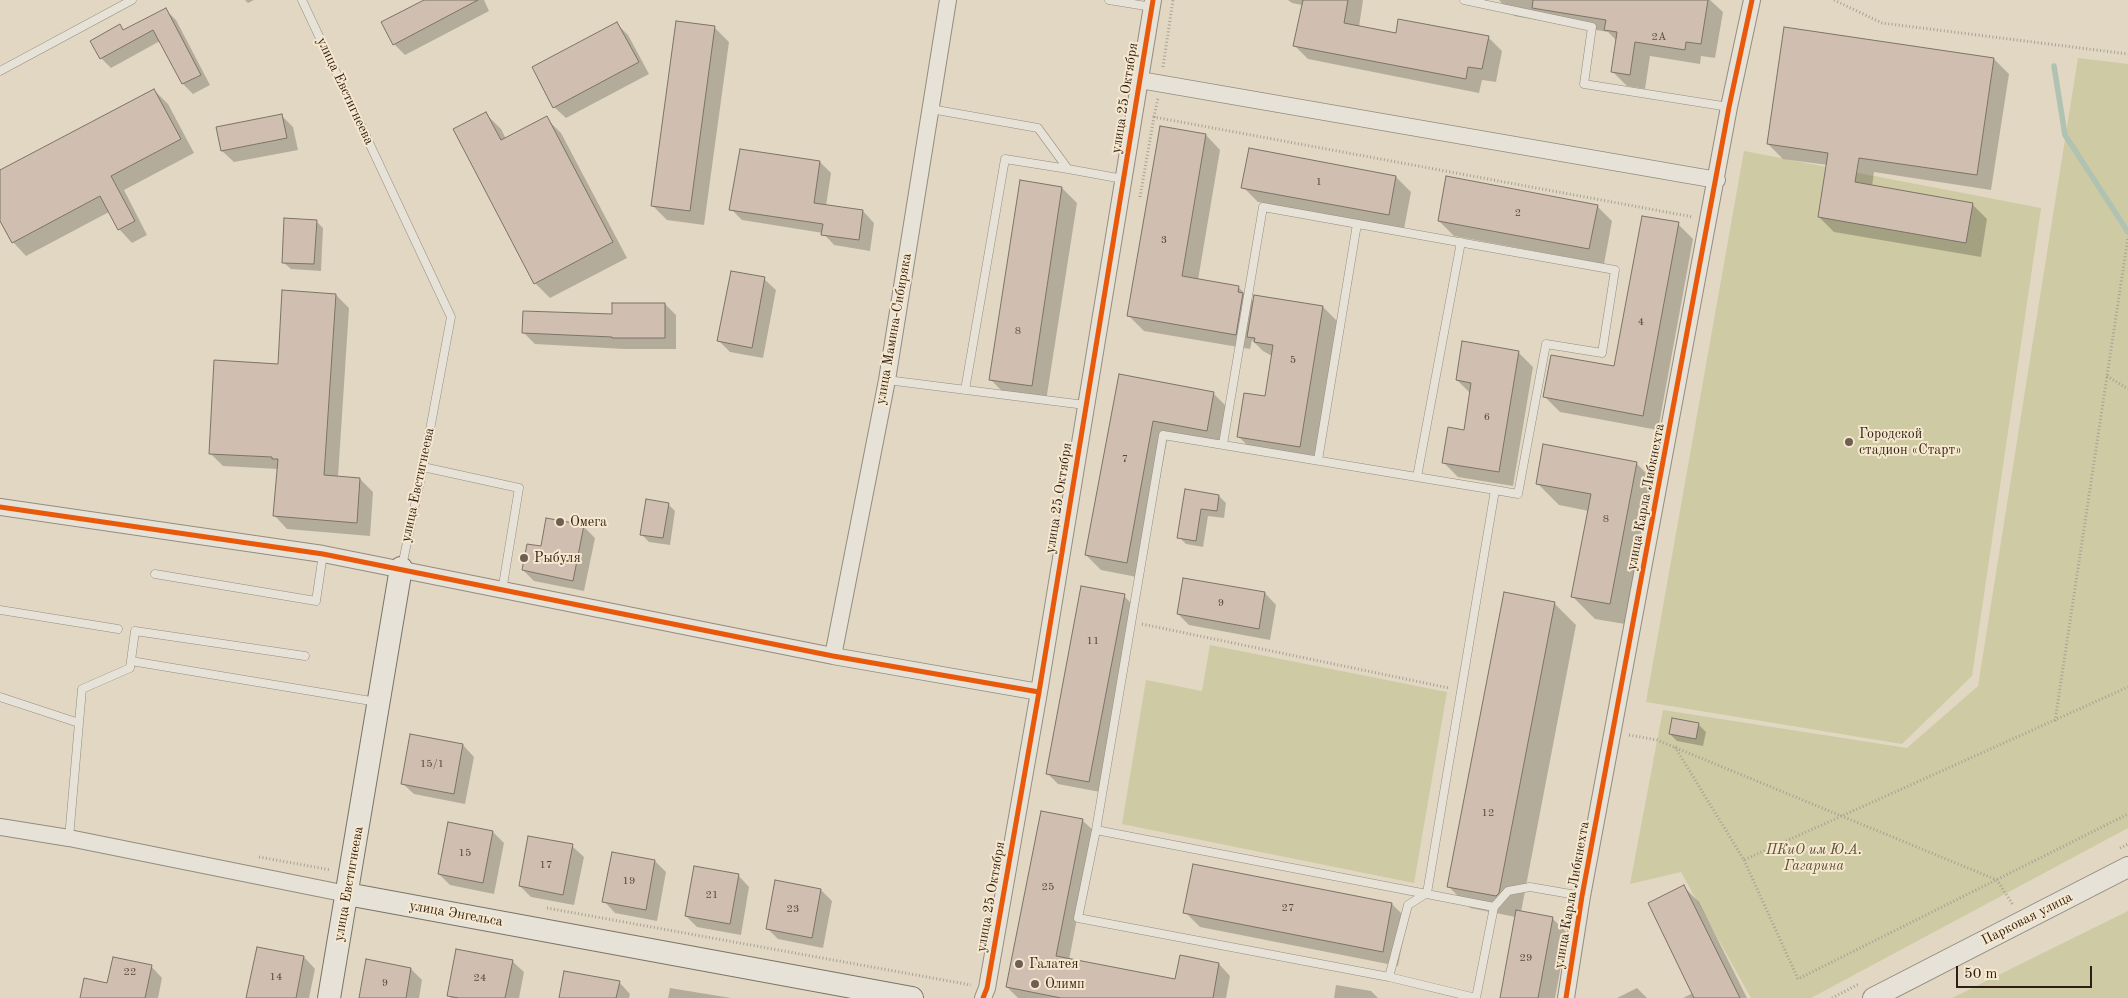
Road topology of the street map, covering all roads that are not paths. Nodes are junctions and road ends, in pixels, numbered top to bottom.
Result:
1 (132, 0) edge
2 (302, 0) edge
3 (948, 0) edge
4 (1109, 0) edge
5 (1464, 0) edge
6 (1752, 0) edge
7 (1152, 3) edge
8 (0, 71) edge
9 (1140, 80) junction
10 (1729, 107) junction
11 (930, 109) junction
12 (1068, 169) junction
13 (1123, 179) junction
14 (1716, 180) junction
15 (1358, 224) junction
16 (1461, 242) junction
17 (887, 380) junction
18 (965, 390) junction
19 (1085, 405) junction
20 (1223, 444) junction
21 (1318, 460) junction
22 (423, 467) junction
23 (1417, 477) junction
24 (1495, 490) junction
25 (0, 507) edge
26 (323, 554) junction
27 (401, 568) junction
28 (155, 574) dead end
29 (502, 591) junction
30 (0, 610) edge
31 (118, 629) dead end
32 (306, 656) dead end
33 (833, 656) junction
34 (131, 661) junction
35 (1039, 692) junction
36 (0, 697) edge
37 (379, 702) junction
38 (79, 723) junction
39 (0, 827) edge
40 (1096, 830) junction
41 (69, 838) junction
42 (2128, 867) edge
43 (1427, 893) junction
44 (347, 894) junction
45 (1582, 896) junction
46 (1494, 907) junction
47 (1389, 977) junction
48 (329, 998) edge
49 (912, 998) edge
50 (983, 998) edge
51 (1566, 998) edge
52 (1873, 998) edge

1 - 8 lane
2 - 22 lane, улица Евстигнеева
3 - 11 street, улица Мамина-Сибиряка
4 - 7 lane
5 - 10 lane
6 - 10 street, улица Карла Либкнехта
7 - 9 street, улица 25 Октября
9 - 13 street, улица 25 Октября
9 - 14 street
10 - 14 street, улица Карла Либкнехта
11 - 12 lane
11 - 17 street, улица Мамина-Сибиряка
12 - 13 lane
12 - 18 lane
13 - 19 street, улица 25 Октября
14 - 45 street, улица Карла Либкнехта
15 - 16 lane
15 - 20 lane
15 - 21 lane
16 - 23 lane
16 - 24 lane
17 - 18 lane
17 - 33 street, улица Мамина-Сибиряка
18 - 19 lane
19 - 35 street, улица 25 Октября
20 - 21 lane
20 - 40 lane
21 - 23 lane
22 - 27 lane, улица Евстигнеева
22 - 29 lane
23 - 24 lane
24 - 43 lane
25 - 26 street
26 - 27 street
26 - 28 lane
27 - 29 street
27 - 37 main road, улица Евстигнеева
29 - 33 street
30 - 31 lane
32 - 34 lane
33 - 35 street
34 - 37 lane
34 - 38 lane
35 - 50 street, улица 25 Октября
36 - 38 lane
37 - 44 main road, улица Евстигнеева
38 - 41 lane
39 - 41 street, улица Энгельса
40 - 43 lane
40 - 47 lane
41 - 44 street, улица Энгельса
42 - 52 street, Парковая улица
43 - 46 lane
43 - 47 lane
44 - 48 main road, улица Евстигнеева
44 - 49 main road, улица Энгельса
45 - 46 lane
45 - 51 street, улица Карла Либкнехта
46 - 47 lane

